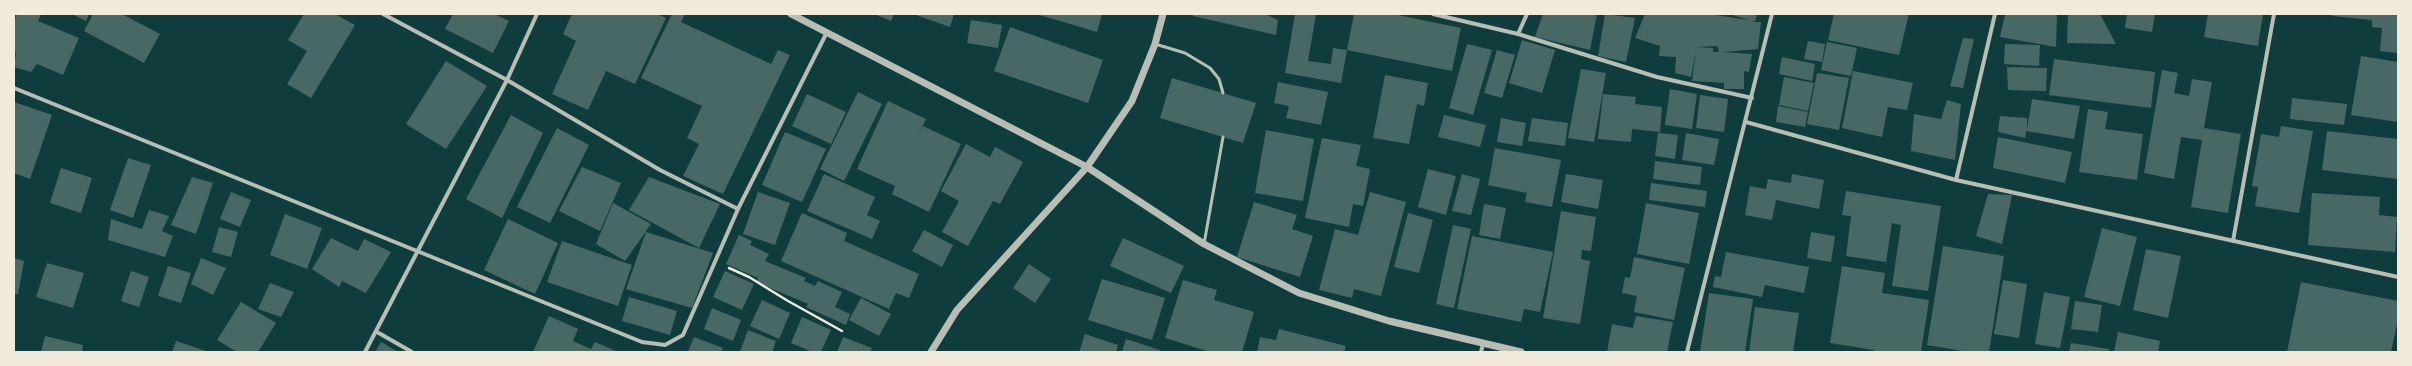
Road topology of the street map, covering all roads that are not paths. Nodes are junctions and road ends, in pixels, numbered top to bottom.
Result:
1 (383, 14) edge
2 (537, 14) edge
3 (791, 14) edge
4 (1163, 14) edge
5 (1433, 14) edge
6 (1526, 14) edge
7 (1772, 14) edge
8 (1995, 14) edge
9 (2274, 14) edge
10 (827, 32) junction
11 (1518, 34) junction
12 (1155, 44) junction
13 (507, 80) junction
14 (14, 88) edge
15 (1223, 93) dead end
16 (1752, 98) junction
17 (1746, 122) junction
18 (1223, 137) dead end
19 (1087, 168) junction
20 (1956, 180) junction
21 (738, 209) junction
22 (2233, 240) junction
23 (1204, 244) junction
24 (418, 252) junction
25 (2398, 277) edge
26 (377, 332) junction
27 (1483, 344) junction
28 (365, 352) edge
29 (412, 352) edge
30 (931, 352) edge
31 (1481, 352) edge
32 (1521, 352) edge
33 (1687, 352) edge

1 - 13 street
2 - 13 street
3 - 10 street
4 - 12 street
5 - 11 street
6 - 11 street
7 - 16 street
8 - 20 street
9 - 22 street
10 - 19 street
10 - 21 street
11 - 16 street
12 - 15 lane
12 - 19 street
13 - 21 street
13 - 24 street
14 - 24 street
16 - 17 street
17 - 20 street
17 - 33 street
18 - 23 lane
19 - 23 street
19 - 30 street
20 - 22 street
21 - 24 street
22 - 25 street
23 - 27 street
24 - 26 street
26 - 28 street
26 - 29 street
27 - 31 street
27 - 32 street

